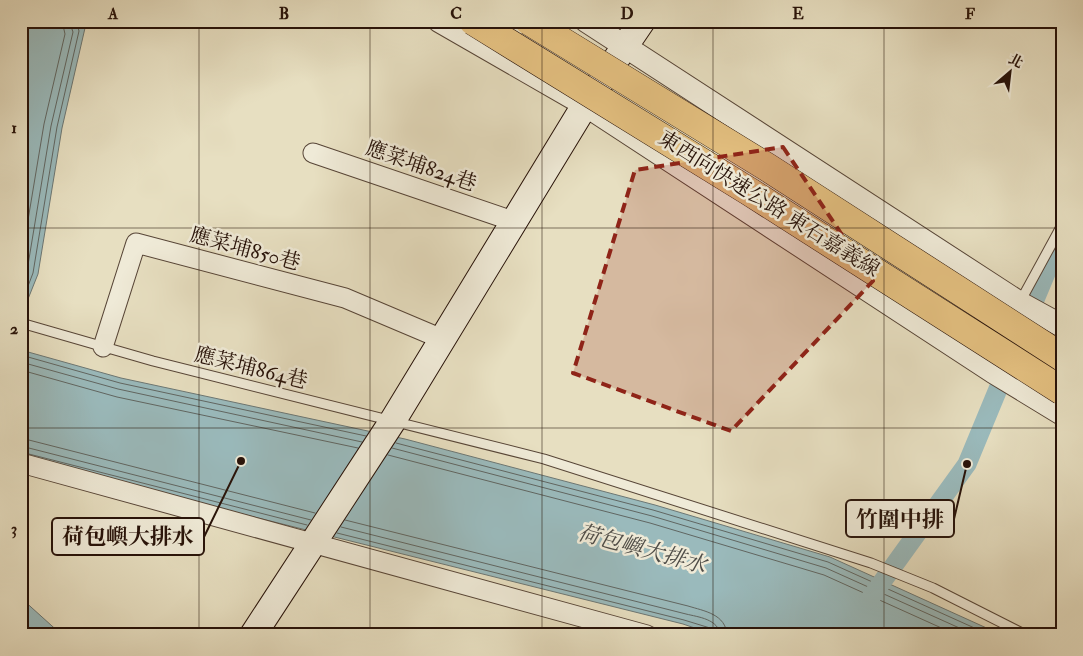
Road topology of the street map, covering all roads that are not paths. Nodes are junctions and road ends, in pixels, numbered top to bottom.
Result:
1 (439, 21) edge
2 (473, 21) edge
3 (529, 21) edge
4 (586, 21) edge
5 (642, 21) edge
6 (626, 46) junction
7 (585, 105) junction
8 (313, 153) dead end
9 (513, 221) junction
10 (1062, 225) edge
11 (1020, 302) junction
12 (21, 323) edge
13 (1062, 326) edge
14 (442, 339) junction
15 (103, 347) junction
16 (1062, 357) edge
17 (1062, 391) edge
18 (1062, 414) edge
19 (389, 425) junction
20 (21, 463) edge
21 (317, 538) junction
22 (253, 635) edge
23 (647, 635) edge
24 (1026, 635) edge

1 - 7 street
2 - 17 highway, 東西向快速公路 東石嘉義線, bridge
3 - 16 highway, 東西向快速公路 東石嘉義線, bridge
4 - 6 street
5 - 6 main road
6 - 7 main road
6 - 11 street
7 - 9 main road
7 - 18 street
8 - 9 street, 應菜埔824巷
9 - 14 main road
10 - 11 lane
11 - 13 street
12 - 15 lane, 應菜埔864巷
14 - 15 street, 應菜埔850巷
14 - 19 main road
15 - 19 lane, 應菜埔864巷
19 - 21 main road
19 - 24 lane, 應菜埔864巷
20 - 21 street
21 - 22 main road
21 - 23 street

